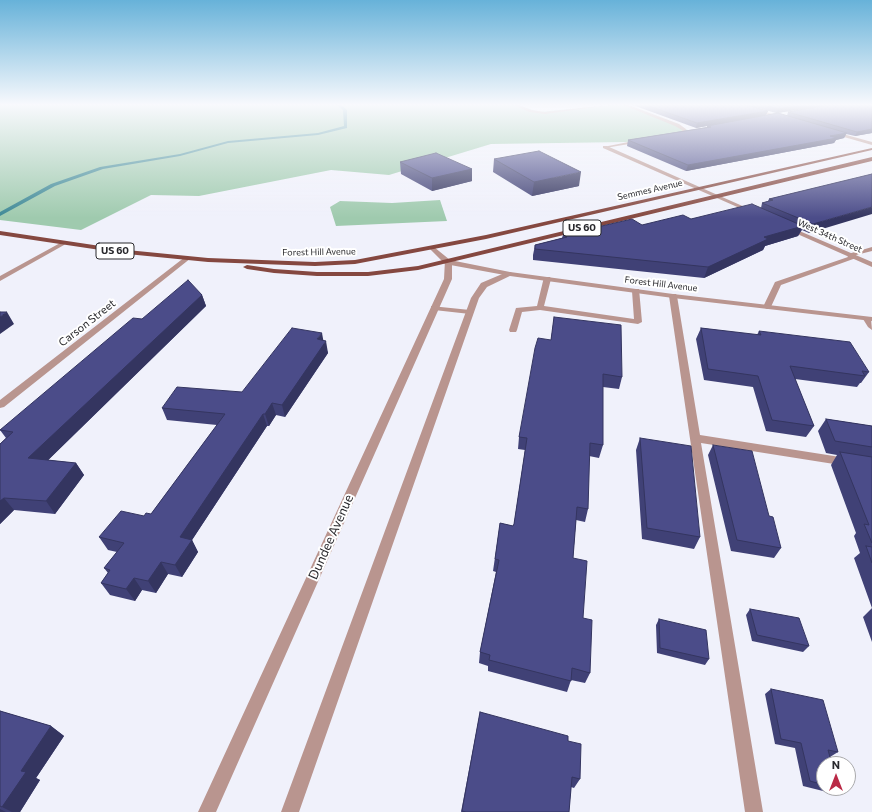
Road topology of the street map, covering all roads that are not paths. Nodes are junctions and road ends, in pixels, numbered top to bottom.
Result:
1 (632, 142) edge
2 (872, 149) edge
3 (872, 159) edge
4 (700, 188) junction
5 (717, 196) junction
6 (763, 216) edge
7 (785, 226) edge
8 (0, 233) edge
9 (62, 244) junction
10 (432, 248) junction
11 (872, 249) edge
12 (852, 256) junction
13 (187, 258) junction
14 (208, 260) junction
15 (448, 262) junction
16 (872, 265) edge
17 (510, 274) junction
18 (0, 279) edge
19 (547, 279) junction
20 (636, 291) junction
21 (673, 296) junction
22 (767, 307) junction
23 (434, 308) junction
24 (540, 308) junction
25 (470, 312) junction
26 (870, 319) edge
27 (872, 327) edge
28 (513, 330) dead end
29 (0, 406) edge
30 (695, 438) junction
31 (872, 466) edge
32 (207, 812) edge
33 (290, 812) edge
34 (754, 812) edge

1 - 4 street
2 - 4 main road, Semmes Avenue / US 60
3 - 5 main road, Semmes Avenue / US 60
4 - 5 street
4 - 10 main road, Semmes Avenue / US 60
5 - 6 street
5 - 15 main road, Semmes Avenue / US 60
7 - 12 street, West 34th Street
8 - 9 main road, Forest Hill Avenue / US 60
9 - 13 main road, Forest Hill Avenue / US 60
9 - 18 street
10 - 14 main road, Forest Hill Avenue / US 60
10 - 15 street
11 - 12 street
12 - 16 street, West 34th Street
12 - 22 street
13 - 14 main road, Forest Hill Avenue / US 60
13 - 29 street, Carson Street
14 - 15 main road, Forest Hill Avenue / US 60
15 - 17 street, Forest Hill Avenue
15 - 23 street, Dundee Avenue
17 - 19 street, Forest Hill Avenue
17 - 25 street
19 - 20 street, Forest Hill Avenue
19 - 24 street
20 - 21 street, Forest Hill Avenue
20 - 24 street
21 - 22 street, Forest Hill Avenue
21 - 30 street
22 - 26 street, Forest Hill Avenue
23 - 25 street
23 - 32 street, Dundee Avenue
24 - 28 street
25 - 33 street
26 - 27 street
30 - 31 street
30 - 34 street

